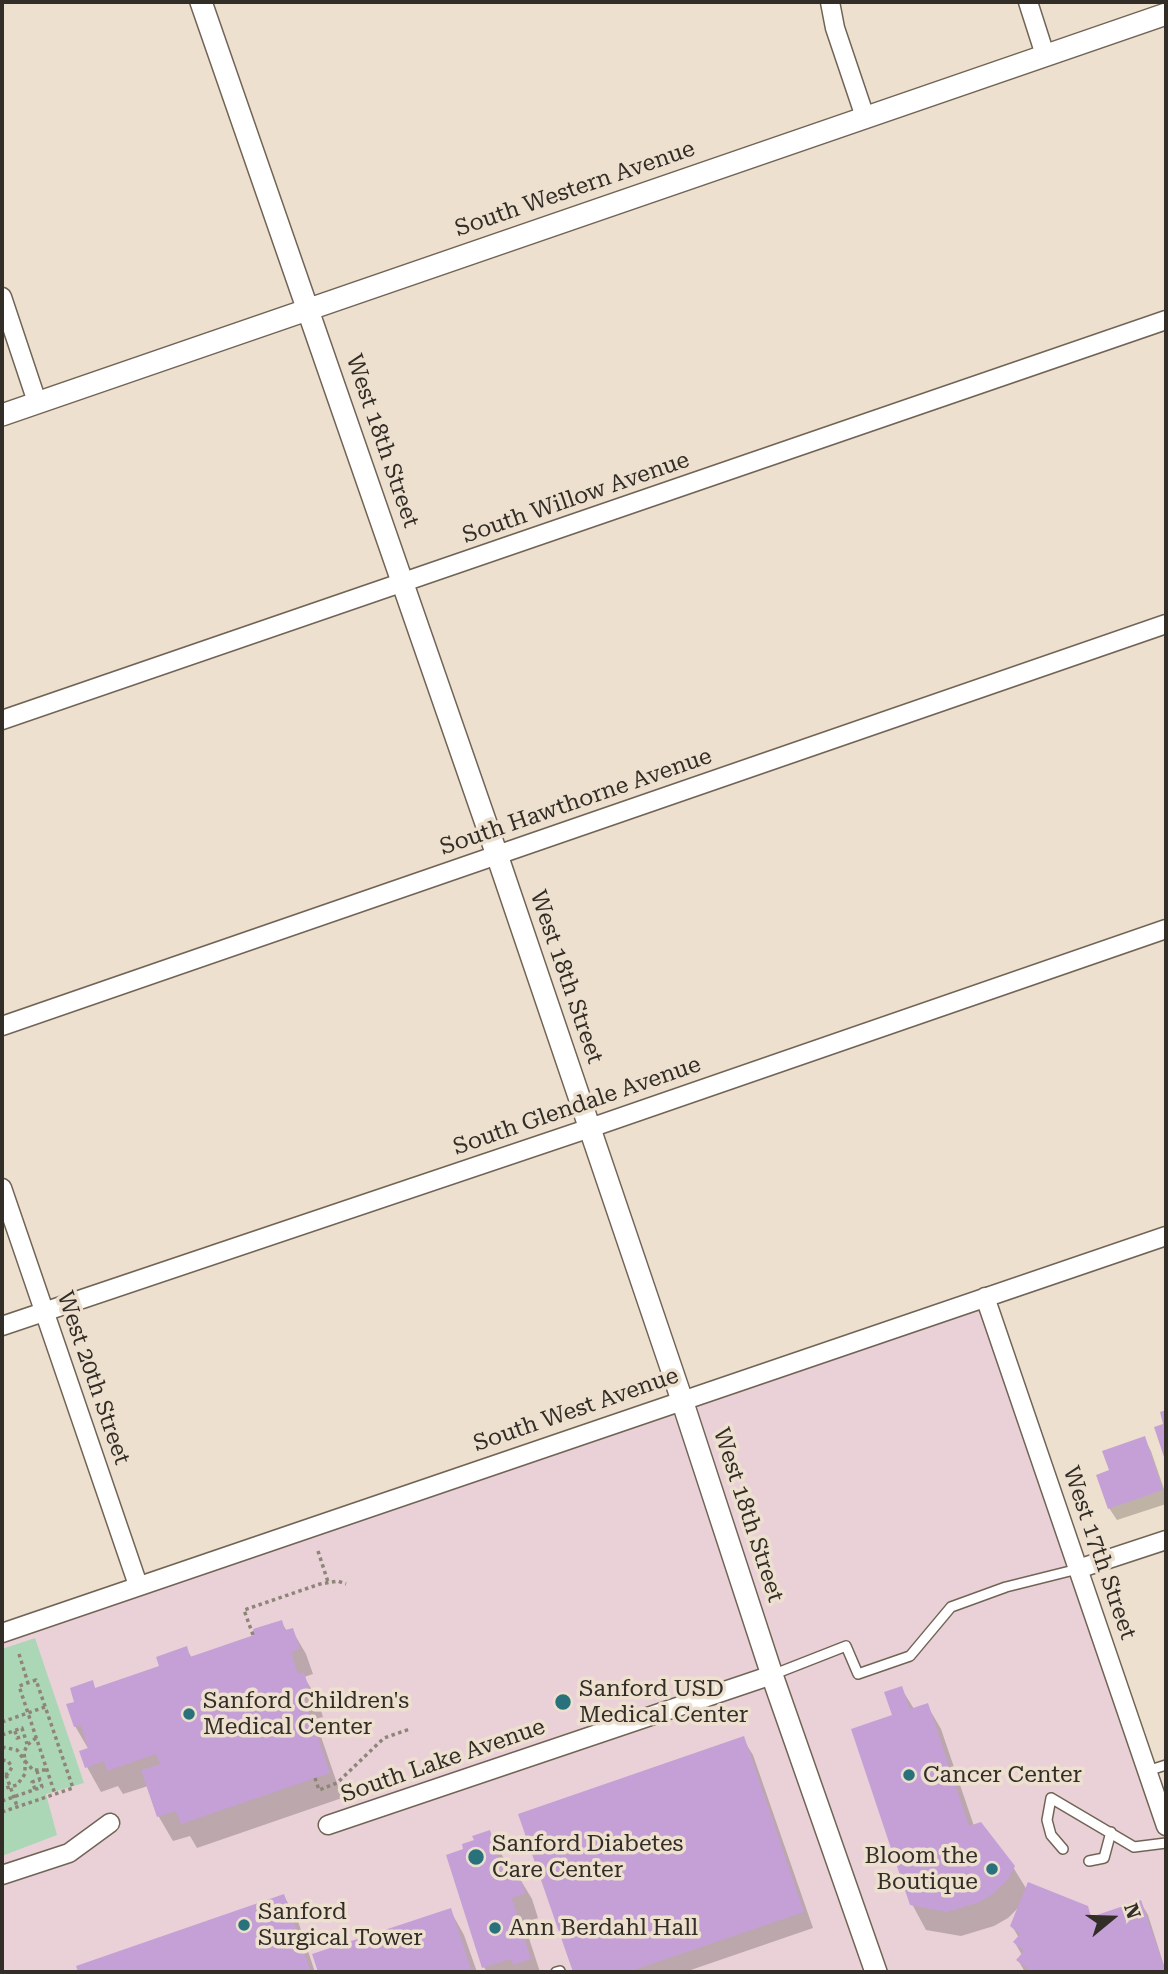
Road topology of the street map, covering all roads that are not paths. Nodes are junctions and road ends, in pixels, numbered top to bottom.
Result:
1 (201, 2) edge
2 (830, 2) edge
3 (1028, 2) edge
4 (1166, 14) edge
5 (1045, 55) junction
6 (865, 117) junction
7 (2, 297) edge
8 (309, 309) junction
9 (1166, 320) edge
10 (37, 402) junction
11 (2, 415) edge
12 (403, 583) junction
13 (1166, 624) edge
14 (2, 720) edge
15 (497, 855) junction
16 (1166, 929) edge
17 (2, 1026) edge
18 (590, 1128) junction
19 (2, 1188) edge
20 (1166, 1236) edge
21 (985, 1297) junction
22 (45, 1311) junction
23 (2, 1326) edge
24 (682, 1400) junction
25 (1166, 1539) edge
26 (1078, 1570) junction
27 (138, 1585) junction
28 (2, 1633) edge
29 (772, 1675) junction
30 (1166, 1765) edge
31 (1147, 1771) junction
32 (110, 1823) dead end
33 (327, 1825) dead end
34 (1166, 1826) edge
35 (1111, 1832) junction
36 (1166, 1843) edge
37 (1063, 1849) dead end
38 (1089, 1861) dead end
39 (2, 1875) edge
40 (876, 1972) edge

1 - 8 street, West 18th Street
2 - 6 street
3 - 5 street
4 - 5 street, South Western Avenue
5 - 6 street, South Western Avenue
6 - 8 street, South Western Avenue
7 - 10 street
8 - 10 street, South Western Avenue
8 - 12 street, West 18th Street
9 - 12 street, South Willow Avenue
10 - 11 street, South Western Avenue
12 - 14 street, South Willow Avenue
12 - 15 street, West 18th Street
13 - 15 street, South Hawthorne Avenue
15 - 17 street, South Hawthorne Avenue
15 - 18 street, West 18th Street
16 - 18 street, South Glendale Avenue
18 - 22 street, South Glendale Avenue
18 - 24 street, West 18th Street
19 - 22 street, West 20th Street
20 - 21 street, South West Avenue
21 - 24 street, South West Avenue
21 - 26 street, West 17th Street
22 - 23 street, South Glendale Avenue
22 - 27 street, West 20th Street
24 - 27 street, South West Avenue
24 - 29 street, West 18th Street
25 - 26 street
26 - 29 lane
26 - 31 street, West 17th Street
27 - 28 street, South West Avenue
29 - 33 street, South Lake Avenue
29 - 40 street, West 18th Street
30 - 31 lane
31 - 34 street, West 17th Street
32 - 39 street
35 - 36 lane
35 - 37 lane
35 - 38 lane

